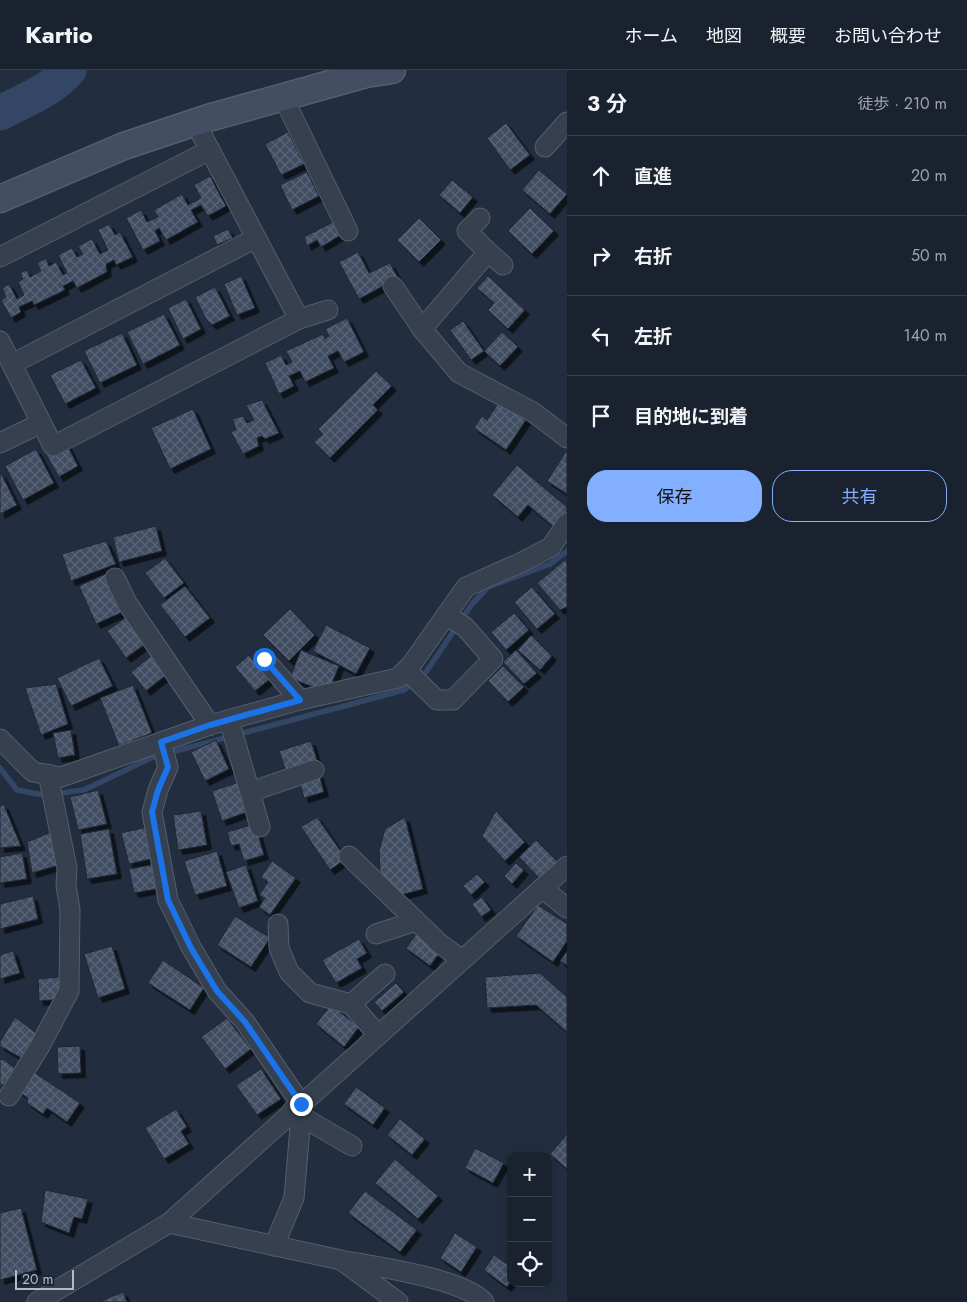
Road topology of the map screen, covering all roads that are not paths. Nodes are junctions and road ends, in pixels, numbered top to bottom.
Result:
1 (392, 70) edge
2 (283, 97) junction
3 (195, 122) junction
4 (567, 122) edge
5 (545, 147) dead end
6 (210, 150) junction
7 (0, 199) edge
8 (480, 218) dead end
9 (348, 231) dead end
10 (256, 238) junction
11 (488, 252) junction
12 (0, 257) edge
13 (503, 265) dead end
14 (393, 286) dead end
15 (328, 310) dead end
16 (299, 319) junction
17 (422, 329) junction
18 (0, 340) edge
19 (12, 364) junction
20 (41, 422) junction
21 (567, 438) edge
22 (0, 443) edge
23 (567, 523) edge
24 (115, 578) dead end
25 (447, 616) junction
26 (264, 659) dead end
27 (407, 671) junction
28 (300, 700) junction
29 (230, 721) junction
30 (210, 725) junction
31 (0, 739) edge
32 (161, 742) junction
33 (314, 770) dead end
34 (48, 777) junction
35 (250, 792) junction
36 (260, 827) dead end
37 (349, 856) dead end
38 (567, 866) edge
39 (542, 888) junction
40 (567, 908) edge
41 (416, 921) junction
42 (278, 924) dead end
43 (376, 934) dead end
44 (462, 960) junction
45 (385, 974) dead end
46 (351, 1004) junction
47 (378, 1035) junction
48 (9, 1096) dead end
49 (298, 1110) junction
50 (352, 1146) dead end
51 (168, 1223) junction
52 (274, 1246) junction
53 (340, 1260) junction
54 (37, 1302) edge
55 (398, 1302) edge
56 (484, 1302) edge

1 - 2 street
2 - 3 street
2 - 9 street
3 - 6 street
3 - 7 street
4 - 5 street
6 - 10 street
6 - 12 street
8 - 11 street
10 - 16 street
10 - 19 street
11 - 13 street
11 - 17 street
14 - 17 street
15 - 16 street
16 - 20 street
17 - 21 street
18 - 19 street
19 - 20 street
20 - 22 street
23 - 25 street
24 - 30 street
25 - 27 street
25 - 27 street
26 - 28 street
27 - 28 street
28 - 29 street
29 - 30 street
29 - 35 street
30 - 32 street
31 - 34 street
32 - 34 street
32 - 49 street
33 - 35 street
34 - 48 street
35 - 36 street
37 - 41 street
38 - 39 street
39 - 40 street
39 - 44 street
41 - 43 street
41 - 44 street
42 - 46 street
44 - 47 street
45 - 46 street
46 - 47 street
47 - 49 street
49 - 50 street
49 - 51 street
49 - 52 street
51 - 52 street
51 - 54 street
52 - 53 street
53 - 55 street
53 - 56 street

